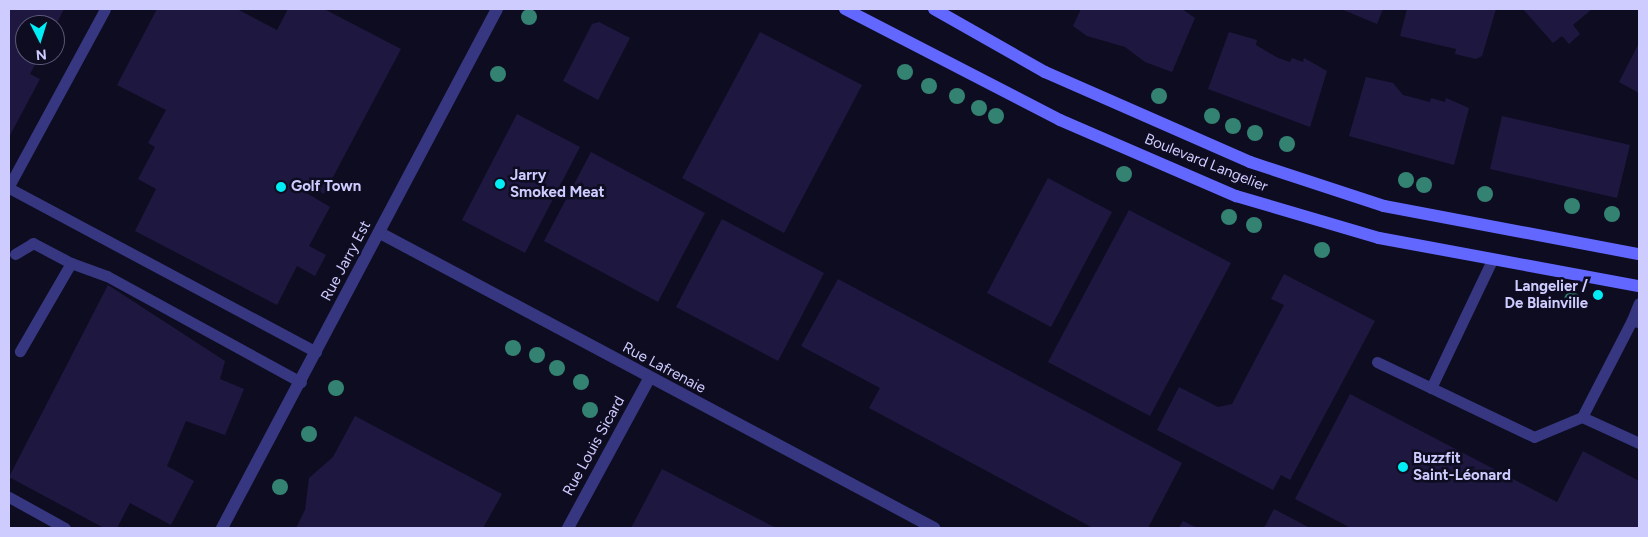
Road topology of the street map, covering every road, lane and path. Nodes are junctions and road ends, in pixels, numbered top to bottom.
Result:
1 (105, 9) edge
2 (495, 9) edge
3 (845, 9) edge
4 (934, 9) edge
5 (9, 187) edge
6 (380, 234) junction
7 (12, 253) edge
8 (1639, 254) edge
9 (1492, 260) junction
10 (71, 263) junction
11 (9, 266) edge
12 (1639, 286) edge
13 (1639, 303) edge
14 (1636, 321) edge
15 (20, 351) dead end
16 (316, 352) junction
17 (1377, 362) dead end
18 (649, 379) junction
19 (301, 382) junction
20 (1431, 388) junction
21 (1582, 417) junction
22 (1639, 443) edge
23 (9, 497) edge
24 (65, 528) edge
25 (222, 528) edge
26 (568, 528) edge
27 (934, 528) edge

1 - 5 lane
2 - 6 street, Rue Jarry Est
3 - 9 main road, Boulevard Langelier
4 - 8 main road, Boulevard Langelier
5 - 16 lane
6 - 16 street, Rue Jarry Est
6 - 18 street, Rue Lafrenaie
7 - 10 lane
7 - 11 lane
9 - 12 main road, Boulevard Langelier
9 - 20 lane
10 - 15 lane
10 - 19 lane
13 - 14 lane
14 - 21 lane
16 - 19 street, Rue Jarry Est
17 - 20 lane
18 - 26 street, Rue Louis Sicard
18 - 27 street, Rue Lafrenaie
19 - 25 street, Rue Jarry Est
20 - 21 lane
21 - 22 lane
23 - 24 lane

